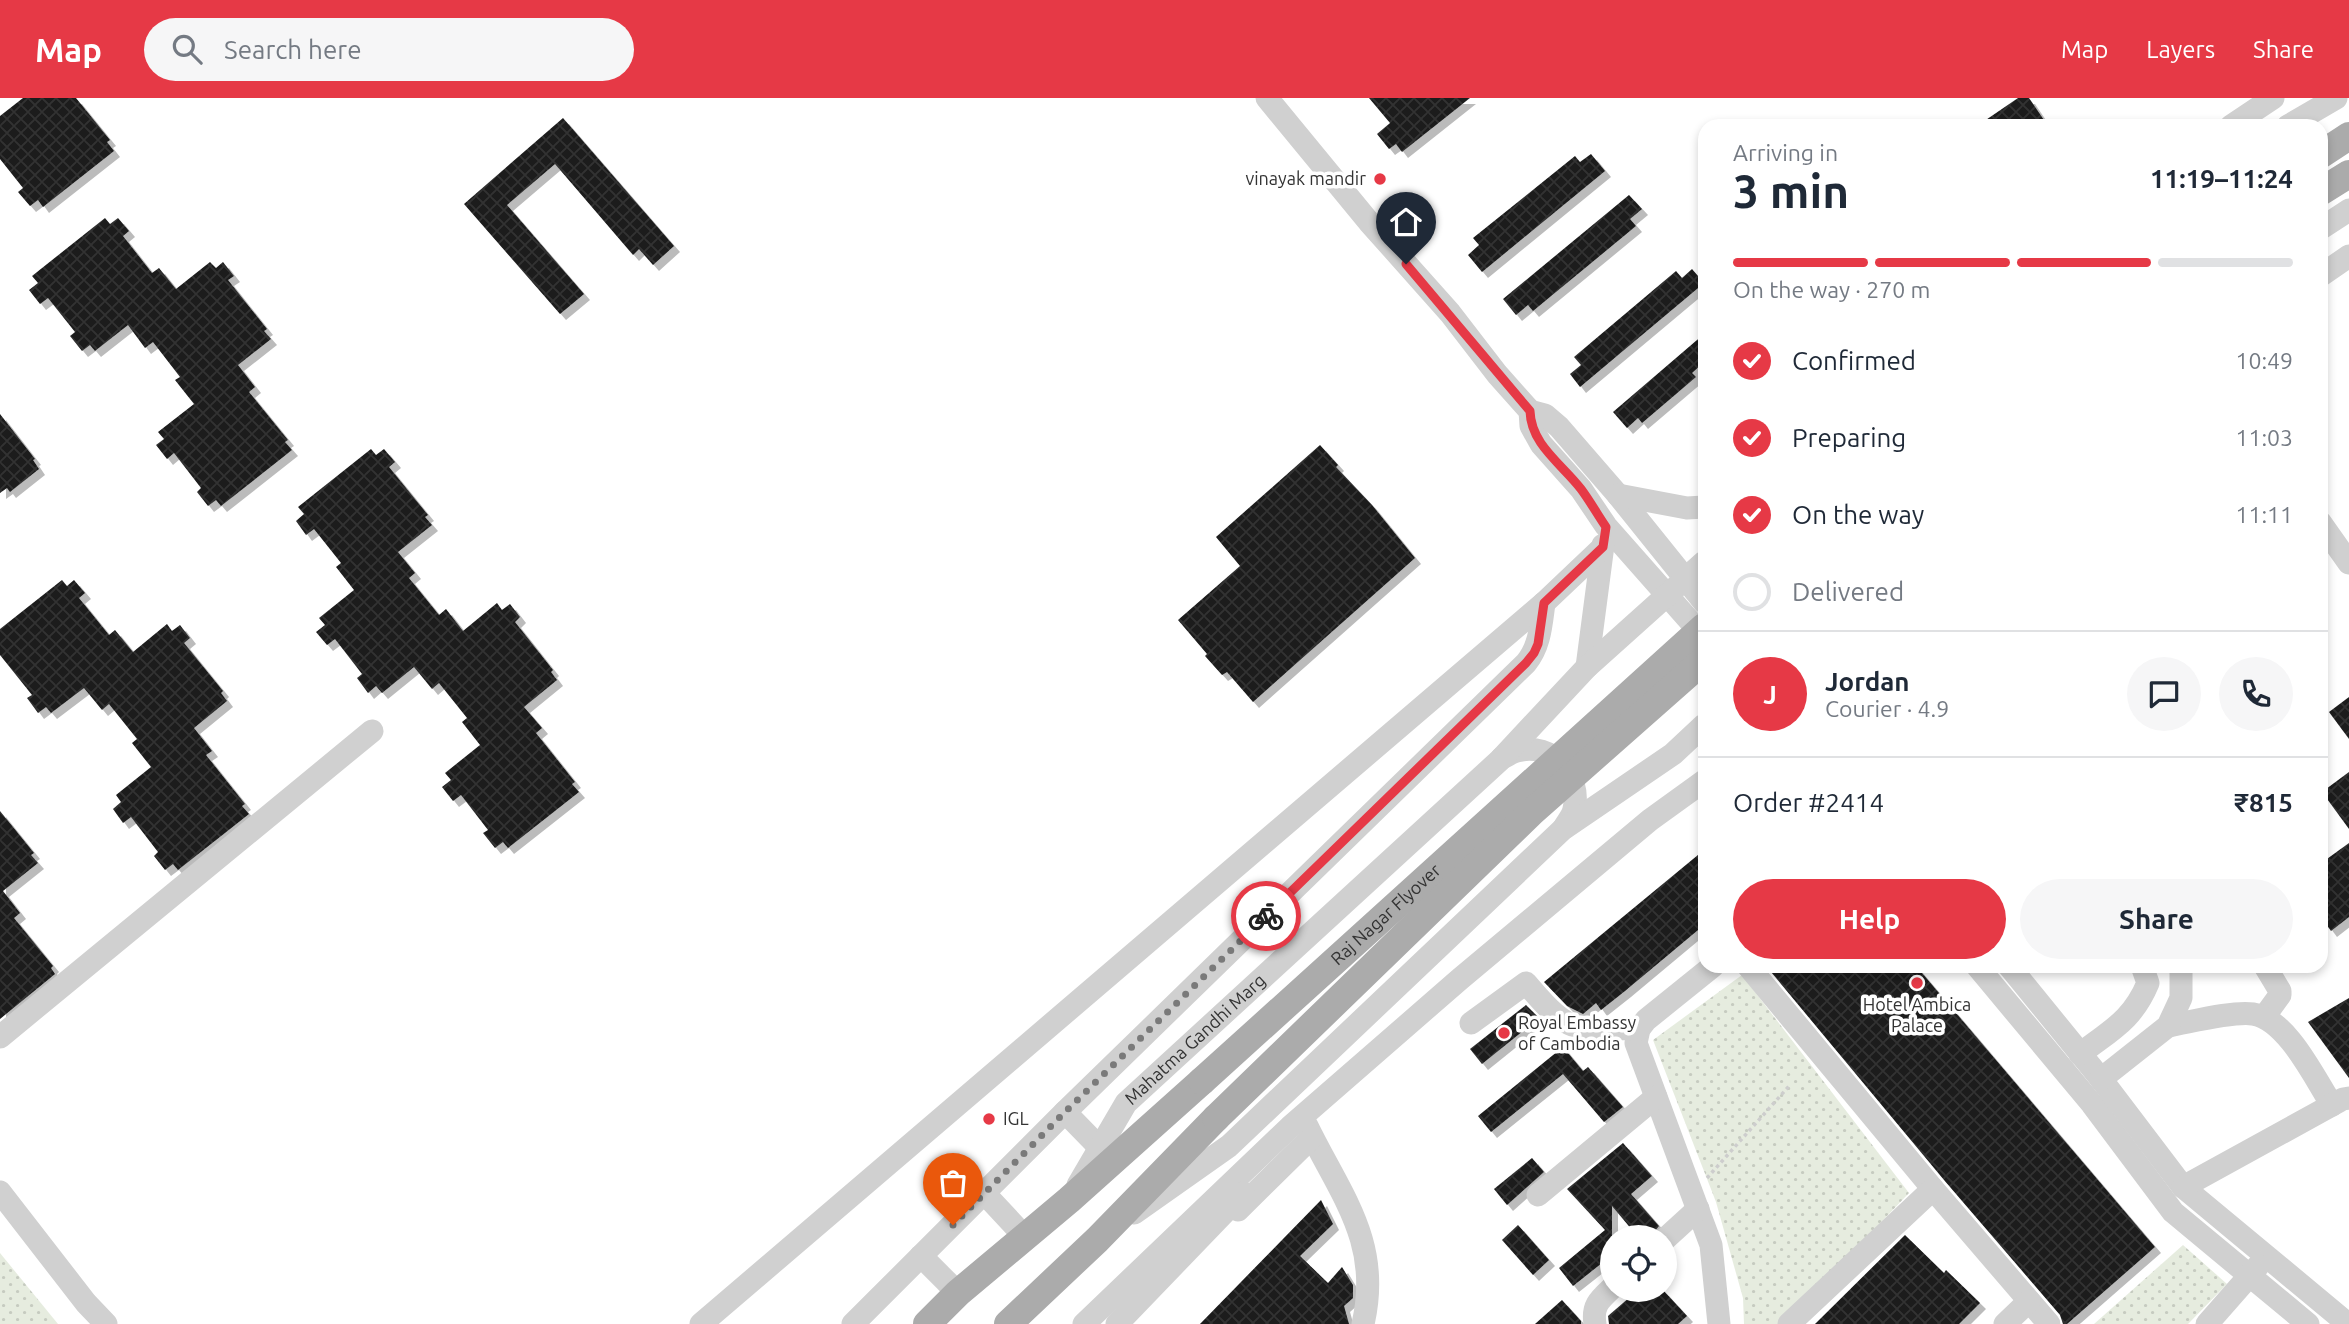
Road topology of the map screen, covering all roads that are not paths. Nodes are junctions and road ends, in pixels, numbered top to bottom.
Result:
1 (1267, 98) edge
2 (2273, 98) edge
3 (2336, 98) edge
4 (2242, 119) edge
5 (2300, 119) edge
6 (2349, 136) edge
7 (2328, 150) edge
8 (2349, 174) edge
9 (2328, 188) edge
10 (2349, 209) edge
11 (2328, 223) edge
12 (2349, 256) edge
13 (2328, 270) edge
14 (1530, 411) junction
15 (1618, 495) junction
16 (1698, 507) edge
17 (2328, 533) edge
18 (1604, 537) junction
19 (2349, 563) edge
20 (1698, 567) edge
21 (1684, 579) junction
22 (1667, 595) junction
23 (1698, 595) edge
24 (1544, 603) junction
25 (1698, 630) edge
26 (1698, 632) edge
27 (1698, 665) edge
28 (1587, 667) junction
29 (372, 731) dead end
30 (1698, 731) edge
31 (1698, 748) edge
32 (1673, 754) junction
33 (1500, 760) junction
34 (1698, 785) edge
35 (1563, 829) junction
36 (1438, 948) junction
37 (1704, 973) edge
38 (1754, 973) edge
39 (1983, 973) edge
40 (2015, 973) edge
41 (2144, 973) edge
42 (2181, 973) edge
43 (2269, 973) edge
44 (1460, 979) junction
45 (2264, 1017) junction
46 (1471, 1023) dead end
47 (2168, 1026) junction
48 (1639, 1028) junction
49 (0, 1037) edge
50 (2080, 1054) junction
51 (2101, 1079) junction
52 (1656, 1097) junction
53 (2340, 1102) edge
54 (1065, 1112) junction
55 (1307, 1127) junction
56 (1100, 1148) junction
57 (2183, 1187) junction
58 (1933, 1189) junction
59 (0, 1192) edge
60 (985, 1194) junction
61 (1538, 1195) dead end
62 (1069, 1200) junction
63 (1695, 1202) junction
64 (1676, 1225) edge
65 (1025, 1237) junction
66 (1097, 1240) junction
67 (921, 1256) junction
68 (2266, 1257) junction
69 (2249, 1277) junction
70 (958, 1293) junction
71 (1600, 1298) edge
72 (2029, 1301) junction
73 (106, 1324) edge
74 (701, 1324) edge
75 (853, 1324) edge
76 (927, 1324) edge
77 (1008, 1324) edge
78 (1084, 1324) edge
79 (1117, 1324) edge
80 (1129, 1324) edge
81 (1363, 1324) edge
82 (1595, 1324) edge
83 (1719, 1324) edge
84 (1789, 1324) edge
85 (2006, 1324) edge
86 (2049, 1324) edge
87 (2207, 1324) edge
88 (2308, 1324) edge
89 (2348, 1324) edge

1 - 14 street
2 - 4 street
3 - 5 street
6 - 7 main road
8 - 9 main road
10 - 11 street
12 - 13 street
14 - 15 street
14 - 18 street
15 - 16 street
15 - 21 street
17 - 19 street
18 - 22 street
18 - 24 street
18 - 28 street
20 - 21 street, Mahatma Gandhi Marg
21 - 22 street, Mahatma Gandhi Marg
21 - 23 street
22 - 25 street
22 - 28 street, Mahatma Gandhi Marg
24 - 54 street
24 - 74 street
26 - 62 main road, Raj Nagar Flyover, bridge
27 - 66 main road, Raj Nagar Flyover, bridge
28 - 33 street, Mahatma Gandhi Marg
29 - 49 street
30 - 32 street
31 - 32 street
32 - 35 street
33 - 35 street
33 - 56 street, Mahatma Gandhi Marg
34 - 44 street
35 - 36 street
36 - 44 street
36 - 66 street
37 - 48 street
38 - 58 street
39 - 69 street
40 - 50 street
41 - 50 street
42 - 47 street
43 - 45 street
44 - 55 street
45 - 47 street
45 - 53 street
46 - 48 street
47 - 51 street
48 - 52 street
50 - 51 street
51 - 57 street
52 - 61 street
52 - 63 street
53 - 57 street
54 - 56 street
54 - 60 street
55 - 78 street
55 - 79 street
55 - 80 street
55 - 81 street
56 - 62 street, Mahatma Gandhi Marg
57 - 68 street
58 - 72 street
58 - 84 street
59 - 73 street
60 - 65 street
60 - 67 street
62 - 65 main road, Mahatma Gandhi Marg
63 - 64 street
63 - 83 street
65 - 70 main road, Mahatma Gandhi Marg
66 - 77 main road
67 - 70 street
67 - 75 street
68 - 69 street
68 - 89 street
69 - 87 street
69 - 88 street
70 - 76 main road, Mahatma Gandhi Marg
71 - 82 street
72 - 85 street
72 - 86 street

